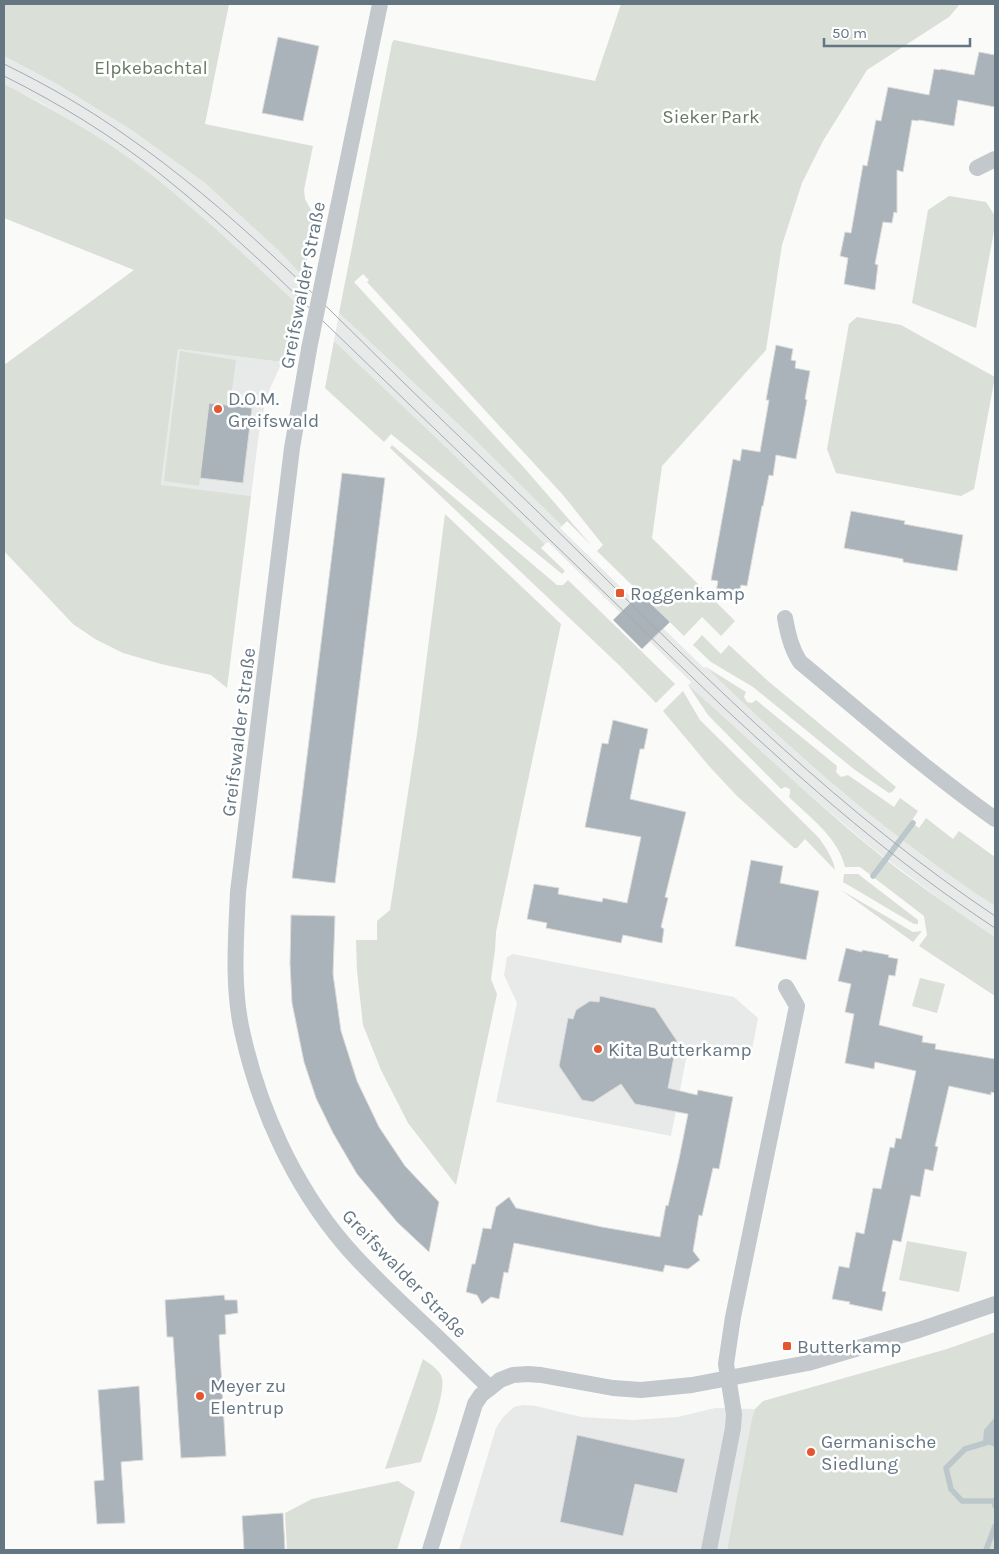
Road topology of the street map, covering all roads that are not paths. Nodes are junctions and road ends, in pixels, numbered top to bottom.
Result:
1 (380, 4) edge
2 (995, 159) edge
3 (976, 168) dead end
4 (785, 618) dead end
5 (995, 819) edge
6 (786, 988) dead end
7 (995, 1304) edge
8 (729, 1378) junction
9 (490, 1388) junction
10 (430, 1550) edge
11 (709, 1550) edge

1 - 9 street, Greifswalder Straße, bridge
2 - 3 street
4 - 5 street
6 - 8 street
7 - 8 street
8 - 9 street
8 - 11 street
9 - 10 street

